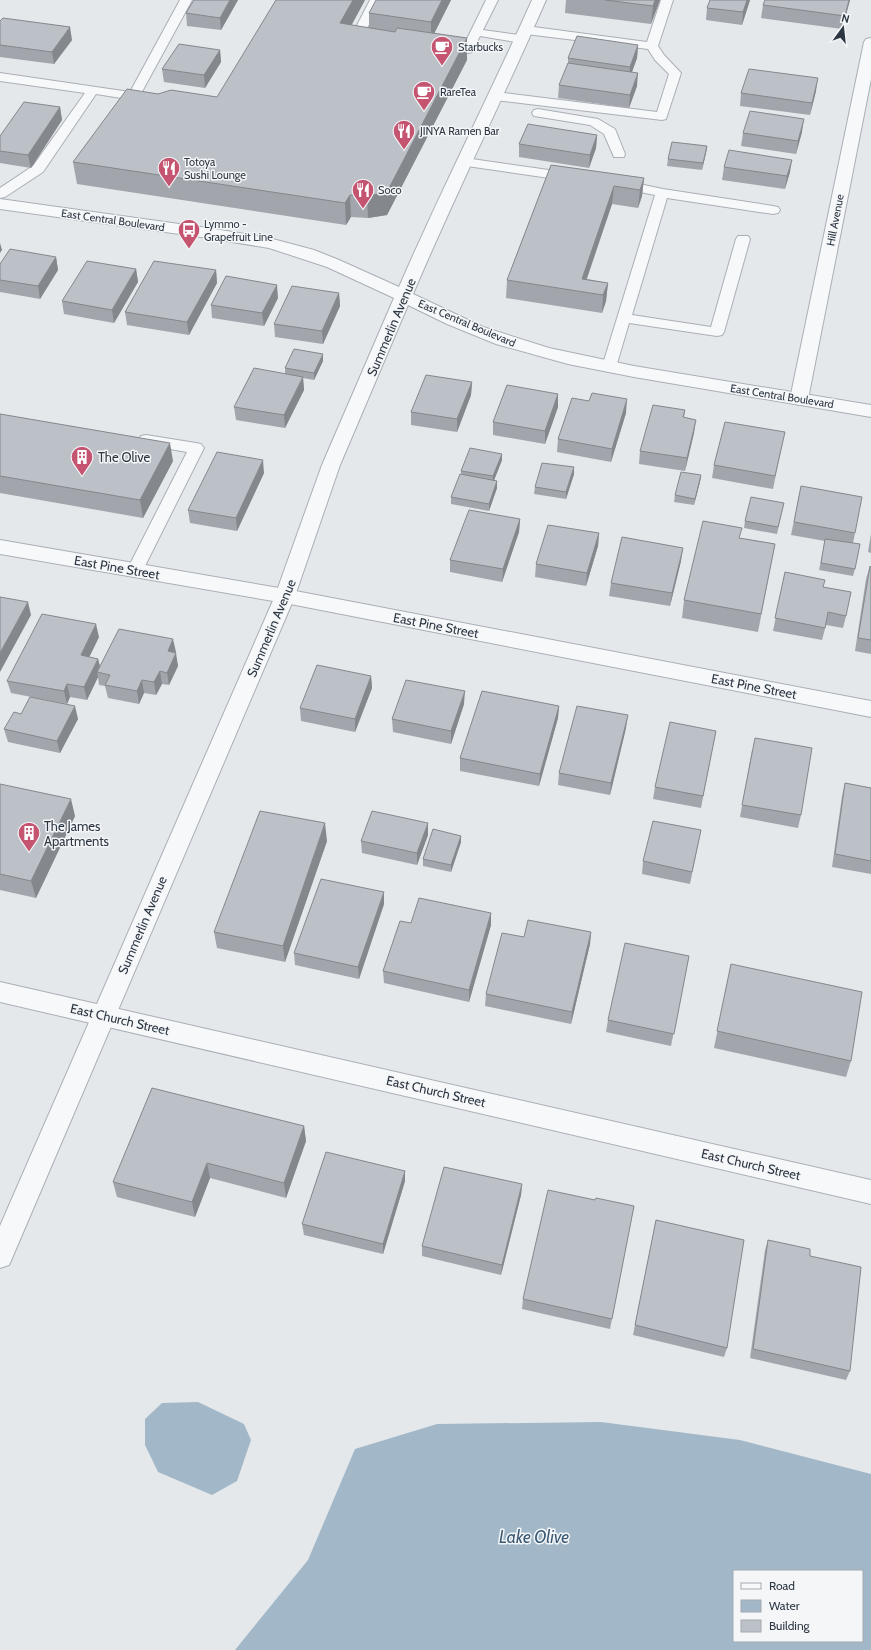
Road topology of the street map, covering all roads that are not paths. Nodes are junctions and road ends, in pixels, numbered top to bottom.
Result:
1 (186, 0) edge
2 (376, 0) edge
3 (492, 0) edge
4 (539, 0) edge
5 (667, 0) edge
6 (476, 32) junction
7 (524, 34) junction
8 (382, 38) edge
9 (871, 42) edge
10 (429, 44) edge
11 (652, 46) junction
12 (0, 77) edge
13 (92, 90) junction
14 (493, 100) junction
15 (619, 154) dead end
16 (464, 162) junction
17 (579, 179) edge
18 (610, 183) edge
19 (662, 193) junction
20 (0, 194) edge
21 (0, 204) edge
22 (773, 210) dead end
23 (743, 239) dead end
24 (404, 297) junction
25 (624, 318) junction
26 (609, 367) junction
27 (799, 399) junction
28 (871, 411) edge
29 (134, 438) edge
30 (0, 547) edge
31 (135, 570) junction
32 (285, 596) junction
33 (871, 709) edge
34 (0, 992) edge
35 (103, 1015) junction
36 (871, 1192) edge
37 (0, 1256) edge

1 - 13 lane
2 - 8 lane
3 - 6 lane
4 - 7 street, Summerlin Avenue
5 - 11 lane
6 - 7 lane
6 - 10 lane
7 - 11 lane
7 - 14 street, Summerlin Avenue
9 - 27 street, Hill Avenue
11 - 14 lane
12 - 13 lane
13 - 20 lane
14 - 15 lane
14 - 16 street, Summerlin Avenue
16 - 17 lane
16 - 24 street, Summerlin Avenue
18 - 19 lane
19 - 22 lane
19 - 25 lane
21 - 24 street, East Central Boulevard
23 - 25 lane
24 - 26 street, East Central Boulevard
24 - 32 street, Summerlin Avenue
25 - 26 lane
26 - 27 street, East Central Boulevard
27 - 28 street, East Central Boulevard
29 - 31 lane
30 - 31 street, East Pine Street
31 - 32 street, East Pine Street
32 - 33 street, East Pine Street
32 - 35 street, Summerlin Avenue
34 - 35 street, East Church Street
35 - 36 street, East Church Street
35 - 37 street, Summerlin Avenue

